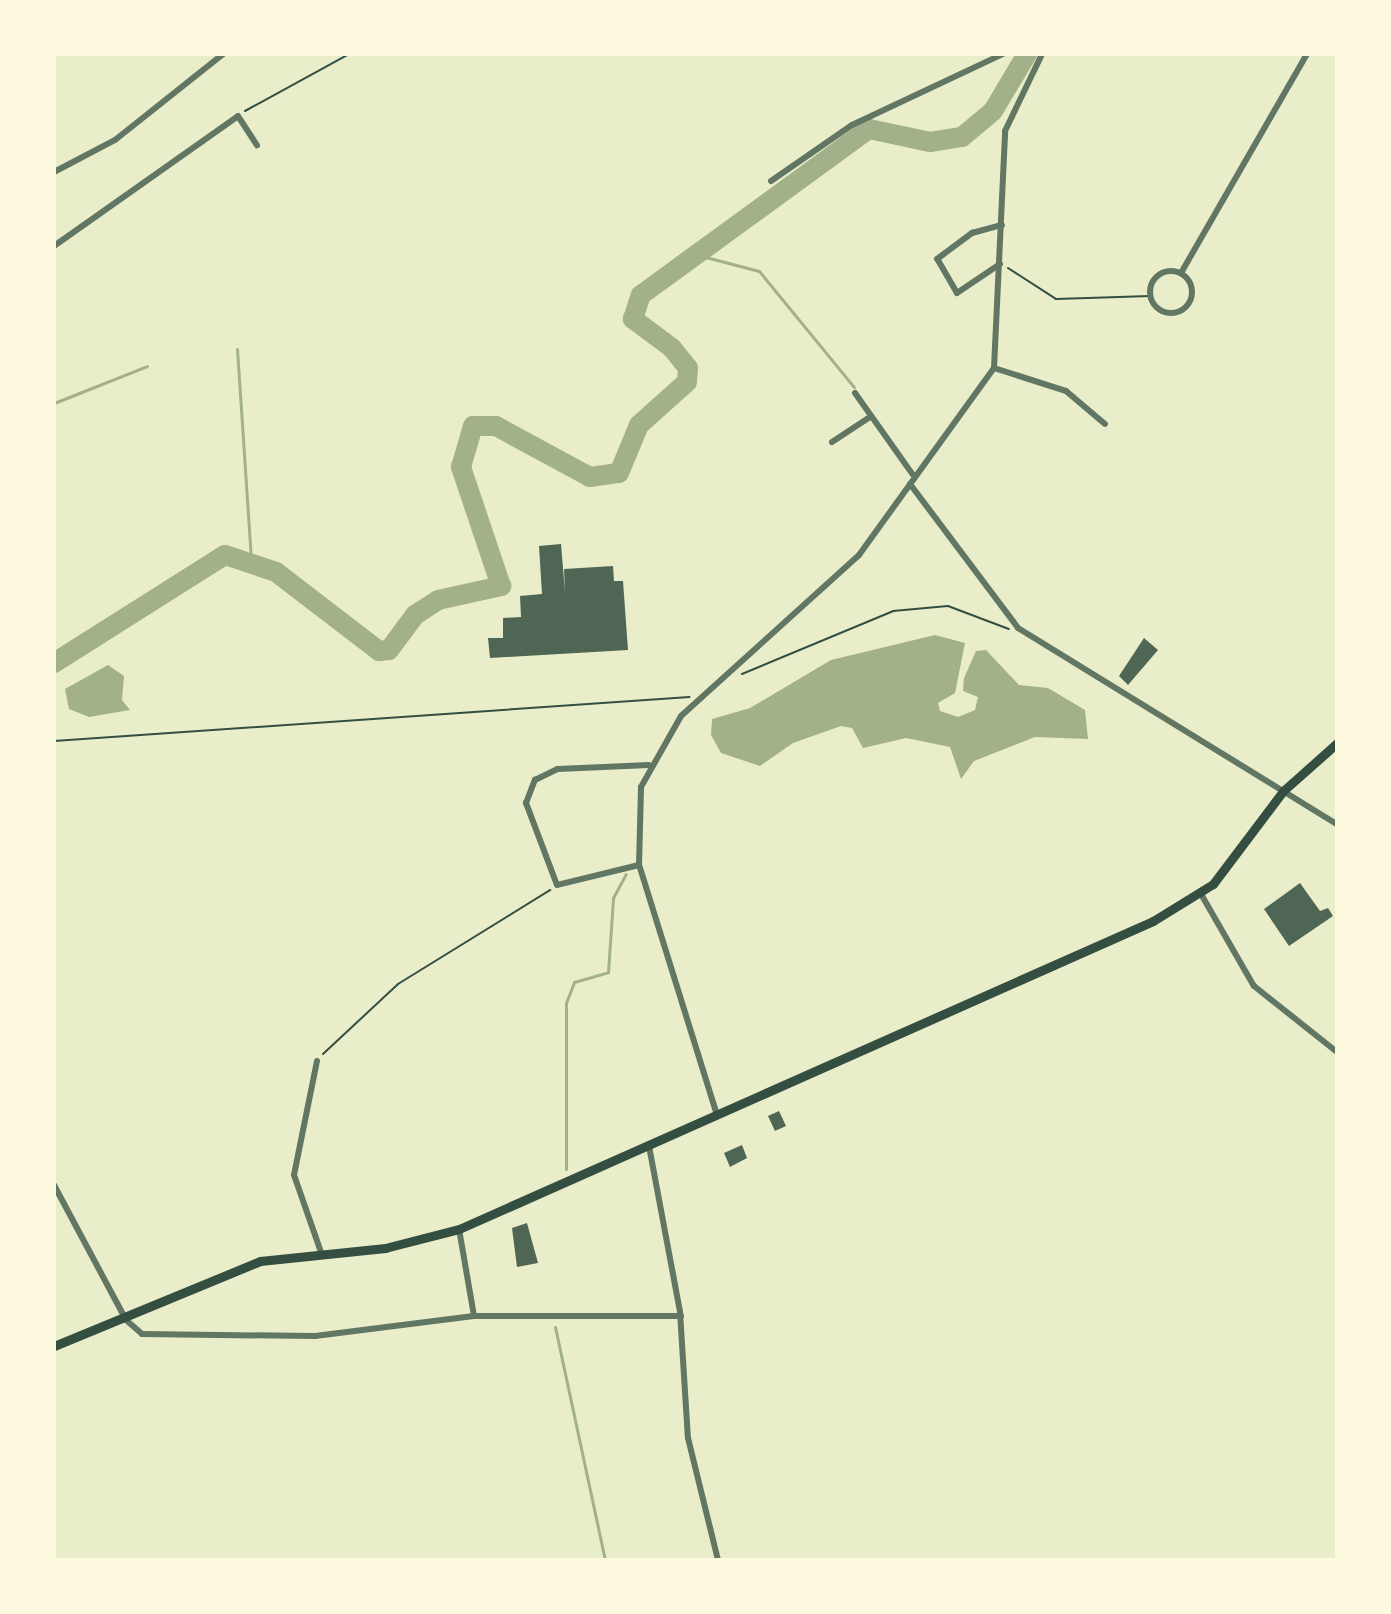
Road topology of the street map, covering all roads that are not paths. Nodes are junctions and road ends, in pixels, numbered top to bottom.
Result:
1 (223, 54) edge
2 (1003, 54) edge
3 (1042, 54) edge
4 (1307, 54) edge
5 (257, 145) dead end
6 (54, 172) edge
7 (771, 181) dead end
8 (1002, 225) junction
9 (54, 246) edge
10 (1000, 264) junction
11 (1181, 273) junction
12 (994, 368) junction
13 (855, 393) dead end
14 (870, 417) junction
15 (1105, 424) dead end
16 (832, 442) dead end
17 (913, 475) junction
18 (910, 484) junction
19 (1337, 743) edge
20 (649, 765) junction
21 (1283, 791) junction
22 (1337, 824) edge
23 (639, 865) junction
24 (1201, 894) junction
25 (1337, 1052) edge
26 (317, 1061) road end
27 (717, 1115) junction
28 (649, 1146) junction
29 (54, 1185) edge
30 (459, 1229) junction
31 (321, 1252) junction
32 (121, 1313) junction
33 (474, 1316) junction
34 (681, 1316) junction
35 (54, 1346) edge
36 (718, 1560) edge

1 - 6 street
2 - 7 street
3 - 8 street
4 - 11 street
5 - 9 street
8 - 10 street
8 - 10 street
10 - 12 street
11 - 11 street
12 - 15 street
12 - 17 street
13 - 14 street
14 - 16 street
14 - 17 street
17 - 18 street
18 - 20 street
18 - 21 street
19 - 21 main road
20 - 23 street
20 - 23 street
21 - 22 street
21 - 24 main road
23 - 27 street
24 - 25 street
24 - 27 main road
26 - 31 street
27 - 28 main road
28 - 30 main road
28 - 34 street
29 - 32 street
30 - 31 main road
30 - 33 street
31 - 32 main road
32 - 33 street
32 - 35 main road
33 - 34 street
34 - 36 street

